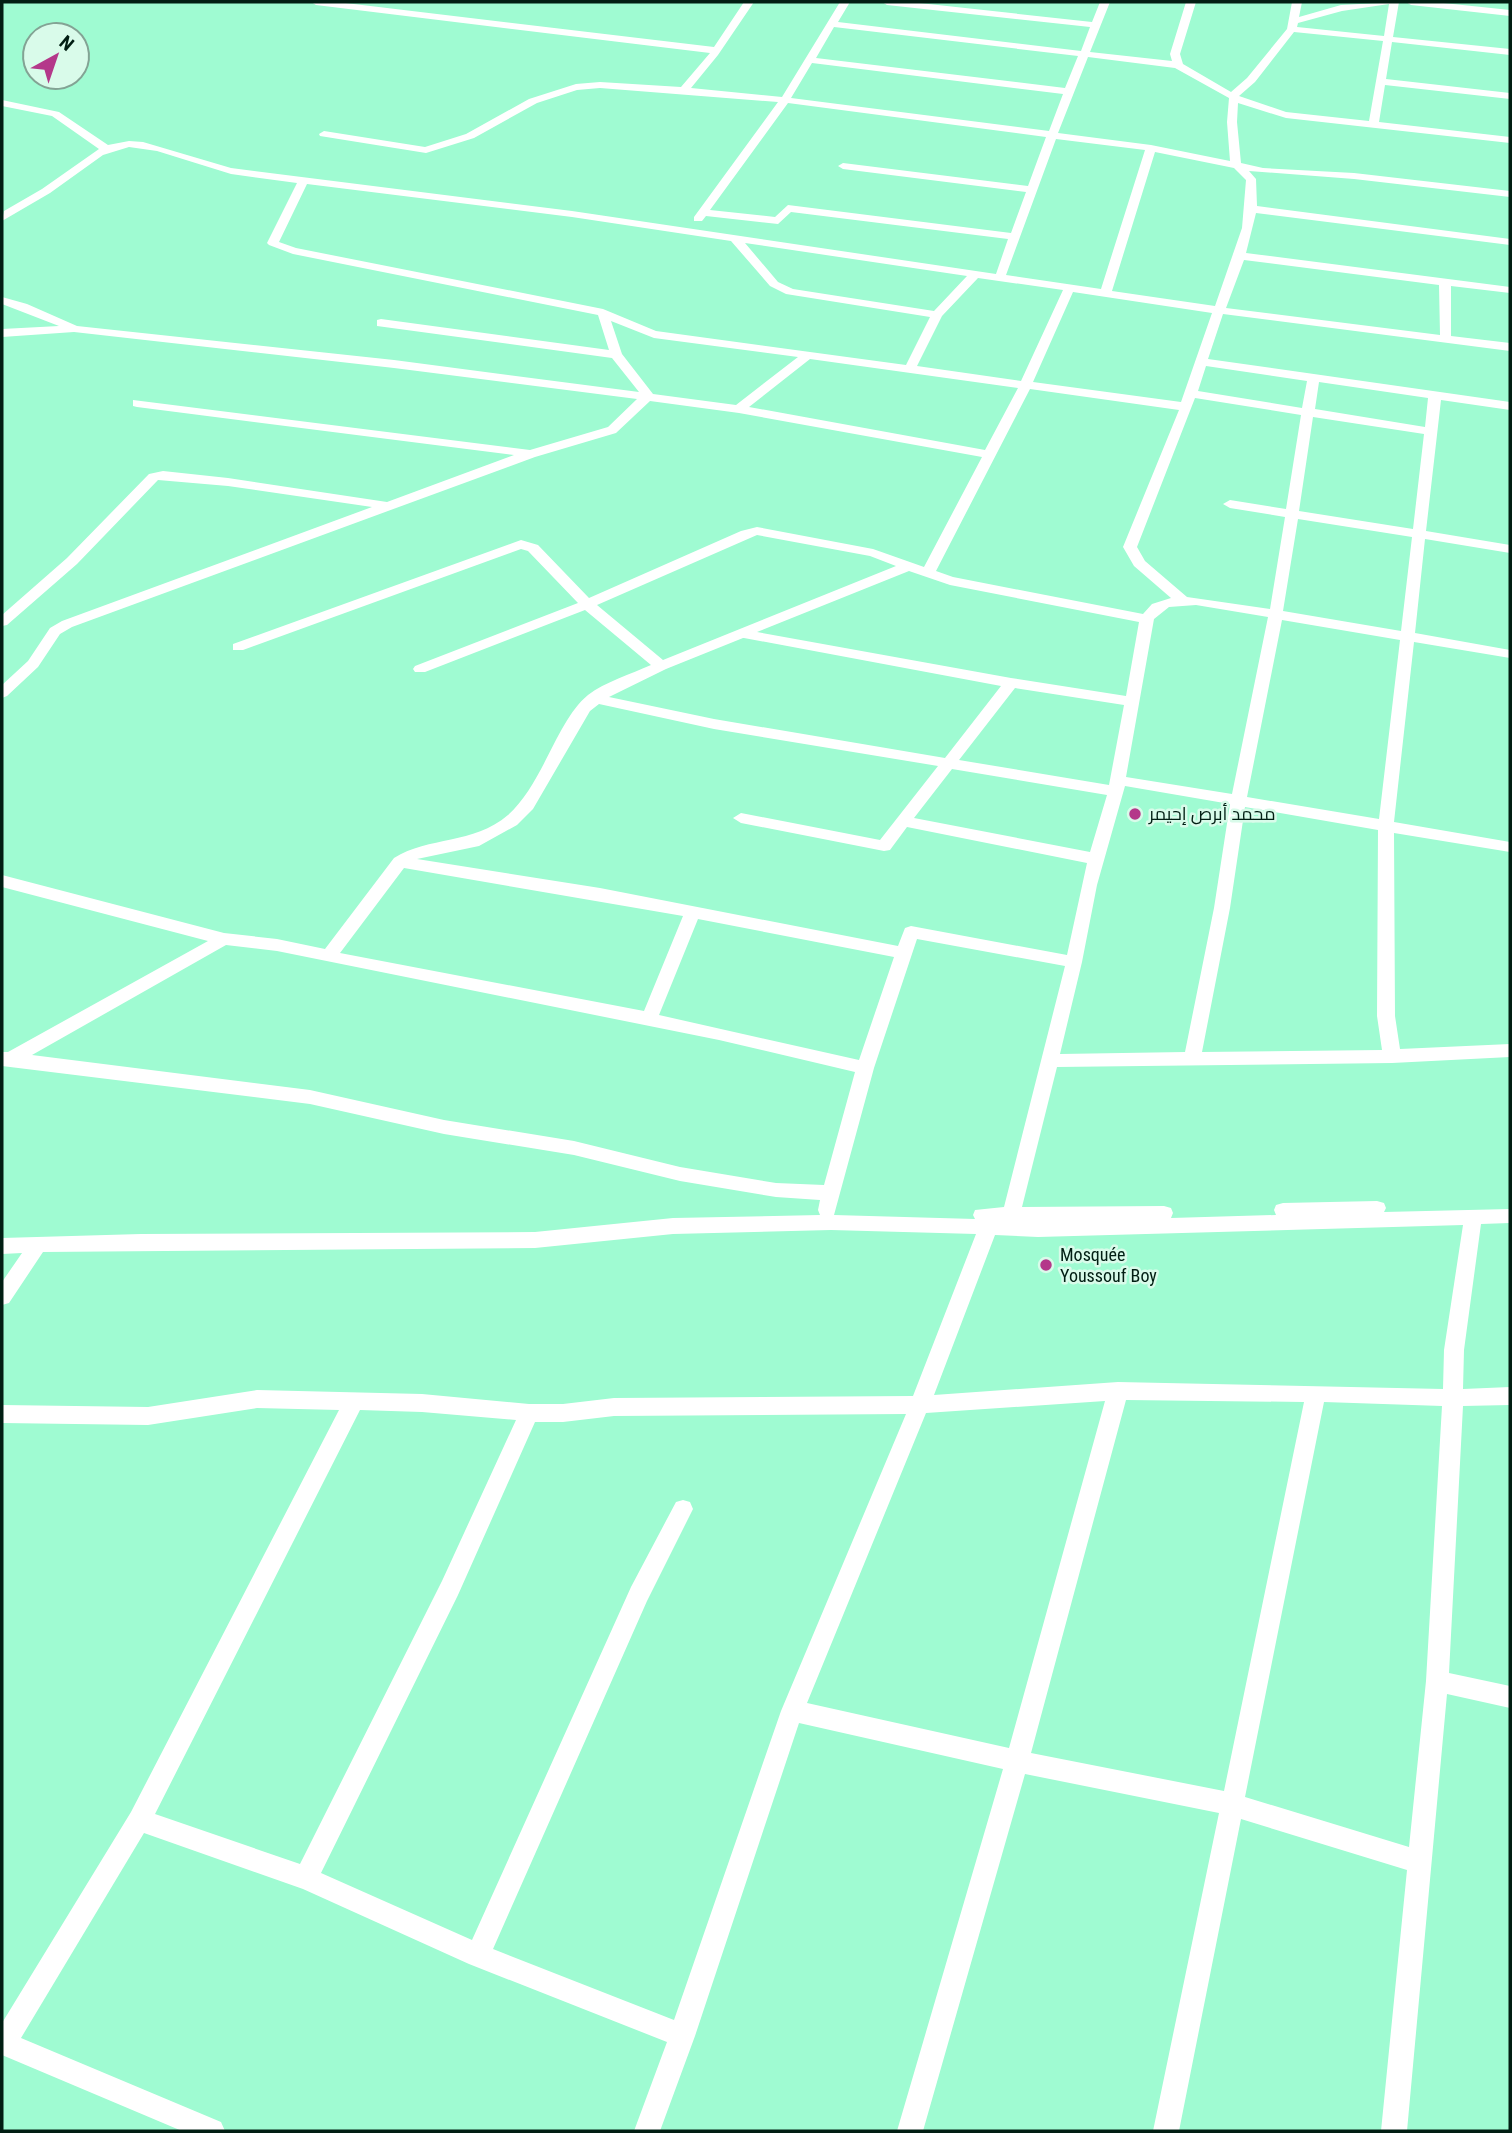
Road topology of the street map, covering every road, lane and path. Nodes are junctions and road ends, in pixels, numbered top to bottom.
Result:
1 (316, 2) edge
2 (749, 2) edge
3 (845, 2) edge
4 (887, 2) edge
5 (1019, 2) edge
6 (1105, 2) edge
7 (1191, 2) edge
8 (1297, 2) edge
9 (1387, 2) edge
10 (1394, 2) edge
11 (1411, 2) edge
12 (932, 4) edge
13 (1510, 12) edge
14 (1012, 15) junction
15 (831, 24) junction
16 (1095, 25) junction
17 (1293, 25) junction
18 (1389, 39) junction
19 (1510, 52) edge
20 (715, 53) junction
21 (1084, 53) junction
22 (809, 60) junction
23 (1178, 65) junction
24 (1381, 81) junction
25 (684, 90) junction
26 (1069, 92) junction
27 (1234, 95) junction
28 (1510, 96) edge
29 (785, 100) junction
30 (2, 103) edge
31 (1374, 124) junction
32 (324, 134) dead end
33 (1052, 136) junction
34 (1510, 140) edge
35 (1151, 148) junction
36 (106, 149) junction
37 (1236, 164) junction
38 (843, 166) dead end
39 (303, 181) junction
40 (1032, 190) junction
41 (1510, 194) edge
42 (2, 202) edge
43 (15, 206) junction
44 (1252, 209) junction
45 (703, 212) junction
46 (2, 218) edge
47 (687, 233) junction
48 (1015, 237) junction
49 (736, 240) junction
50 (1510, 242) edge
51 (1239, 256) junction
52 (976, 273) junction
53 (1000, 277) junction
54 (1445, 282) junction
55 (1070, 287) junction
56 (1510, 290) edge
57 (1106, 292) junction
58 (2, 300) edge
59 (1219, 309) junction
60 (603, 313) junction
61 (937, 315) junction
62 (381, 323) dead end
63 (75, 328) junction
64 (2, 333) edge
65 (1446, 335) junction
66 (1510, 346) edge
67 (616, 355) junction
68 (808, 355) junction
69 (1202, 362) junction
70 (910, 369) junction
71 (1313, 380) junction
72 (1025, 386) junction
73 (648, 396) junction
74 (1435, 396) junction
75 (1189, 401) junction
76 (137, 403) dead end
77 (1510, 405) edge
78 (739, 409) junction
79 (1310, 413) junction
80 (1429, 431) junction
81 (530, 454) junction
82 (989, 455) junction
83 (1230, 504) dead end
84 (392, 506) junction
85 (1294, 516) junction
86 (1417, 535) junction
87 (1510, 549) edge
88 (908, 566) junction
89 (928, 573) junction
90 (1182, 600) junction
91 (587, 604) junction
92 (1276, 614) junction
93 (1147, 619) junction
94 (2, 622) edge
95 (744, 634) junction
96 (1405, 636) junction
97 (238, 647) dead end
98 (1510, 654) edge
99 (661, 666) junction
100 (420, 669) dead end
101 (1011, 683) junction
102 (2, 693) edge
103 (594, 698) junction
104 (1130, 701) junction
105 (951, 761) junction
106 (1116, 785) junction
107 (1239, 799) junction
108 (741, 818) dead end
109 (903, 821) junction
110 (1386, 824) junction
111 (1510, 847) edge
112 (1096, 859) junction
113 (400, 862) junction
114 (2, 881) edge
115 (693, 911) junction
116 (224, 939) junction
117 (902, 953) junction
118 (328, 957) junction
119 (1074, 962) junction
120 (649, 1019) junction
121 (1510, 1051) edge
122 (1392, 1056) junction
123 (1192, 1059) junction
124 (1050, 1060) junction
125 (4, 1061) edge
126 (865, 1068) junction
127 (829, 1202) junction
128 (1510, 1204) edge
129 (1510, 1216) edge
130 (1474, 1217) junction
131 (1003, 1223) junction
132 (2, 1235) edge
133 (38, 1245) junction
134 (2, 1246) edge
135 (2, 1297) edge
136 (1118, 1391) junction
137 (1316, 1393) junction
138 (1510, 1396) edge
139 (1453, 1398) junction
140 (354, 1402) junction
141 (920, 1405) junction
142 (529, 1413) junction
143 (2, 1414) edge
144 (683, 1509) dead end
145 (1437, 1681) junction
146 (1510, 1697) edge
147 (792, 1711) junction
148 (1017, 1761) junction
149 (1231, 1804) junction
150 (139, 1820) junction
151 (1419, 1862) junction
152 (306, 1878) junction
153 (478, 1955) junction
154 (683, 2036) junction
155 (3, 2042) edge
156 (212, 2131) edge
157 (647, 2131) edge
158 (911, 2131) edge
159 (1166, 2131) edge
160 (1394, 2131) edge

1 - 20 street
2 - 20 street
3 - 15 street
4 - 12 street
5 - 14 street
6 - 16 street
7 - 23 street
8 - 17 street
9 - 17 street
10 - 18 street
11 - 13 street
12 - 14 street
14 - 16 street
15 - 21 street
15 - 22 street
16 - 21 street
17 - 18 street
17 - 27 street
18 - 19 street
18 - 24 street
20 - 25 street
21 - 23 street
21 - 26 street
22 - 26 street
22 - 29 street
23 - 27 street
24 - 28 street
24 - 31 street
25 - 29 street
25 - 32 street
26 - 33 street
27 - 31 street
27 - 37 street
29 - 33 street
29 - 45 street
30 - 36 street
31 - 34 street
33 - 35 street
33 - 40 street
35 - 37 street
35 - 57 street
36 - 39 street
36 - 43 street
37 - 41 street
37 - 44 street
38 - 40 street
39 - 47 street
39 - 60 street
40 - 48 street
42 - 43 street
43 - 46 street
44 - 50 street
44 - 51 street
45 - 47 street
45 - 48 street
47 - 49 street
48 - 53 street
49 - 52 street
49 - 61 street
51 - 54 street
51 - 59 street
52 - 53 street
52 - 61 street
53 - 55 street
54 - 56 street
54 - 65 street
55 - 57 street
55 - 72 street
57 - 59 street
58 - 63 street
59 - 65 street
59 - 66 street
59 - 69 street
60 - 67 street
60 - 68 street
61 - 70 street
62 - 67 street
63 - 64 street
63 - 73 street
65 - 66 street
67 - 73 street
68 - 70 street
68 - 78 street
69 - 71 street
69 - 75 street
70 - 72 street
71 - 74 street
71 - 79 street
72 - 75 street
72 - 82 street
73 - 78 street
73 - 81 street
74 - 77 street
74 - 80 street
75 - 79 street
75 - 90 street
76 - 81 street
78 - 82 street
79 - 80 street
79 - 85 street
80 - 86 street
81 - 84 street
82 - 89 street
83 - 85 street
84 - 94 street
84 - 102 street
85 - 86 street
85 - 92 street
86 - 87 street
86 - 96 street
88 - 89 street
88 - 91 street
88 - 95 street
89 - 93 street
90 - 92 street
90 - 93 street
91 - 97 street
91 - 99 street
91 - 100 street
92 - 96 street
92 - 107 street
93 - 104 street
95 - 99 street
95 - 101 street
96 - 98 street
96 - 110 street
99 - 103 street
101 - 104 street
101 - 105 street
103 - 105 street
103 - 113 street
104 - 106 street
105 - 106 street
105 - 109 street
106 - 107 street
106 - 112 street
107 - 110 street
107 - 123 street
108 - 109 street
109 - 112 street
110 - 111 street
110 - 122 street
112 - 119 street
113 - 115 street
113 - 118 street
114 - 116 street
115 - 117 street
115 - 120 street
116 - 118 street
116 - 125 street
117 - 119 street
117 - 126 street
118 - 120 street
119 - 124 street
120 - 126 street
121 - 122 street
122 - 123 street
123 - 124 street
124 - 131 street
125 - 127 street
126 - 127 street
127 - 131 street
127 - 132 street
128 - 131 street
129 - 130 street
130 - 131 street
130 - 139 street
131 - 133 street
131 - 141 street
133 - 134 street
133 - 135 street
136 - 137 street
136 - 141 street
136 - 148 street
137 - 139 street
137 - 149 street
138 - 139 street
139 - 145 street
140 - 142 street
140 - 143 street
140 - 150 street
141 - 142 street
141 - 147 street
142 - 152 street
144 - 153 street
145 - 146 street
145 - 151 street
147 - 148 street
147 - 154 street
148 - 149 street
148 - 158 street
149 - 151 street
149 - 159 street
150 - 152 street
150 - 155 street
151 - 160 street
152 - 153 street
153 - 154 street
154 - 157 street
155 - 156 street

